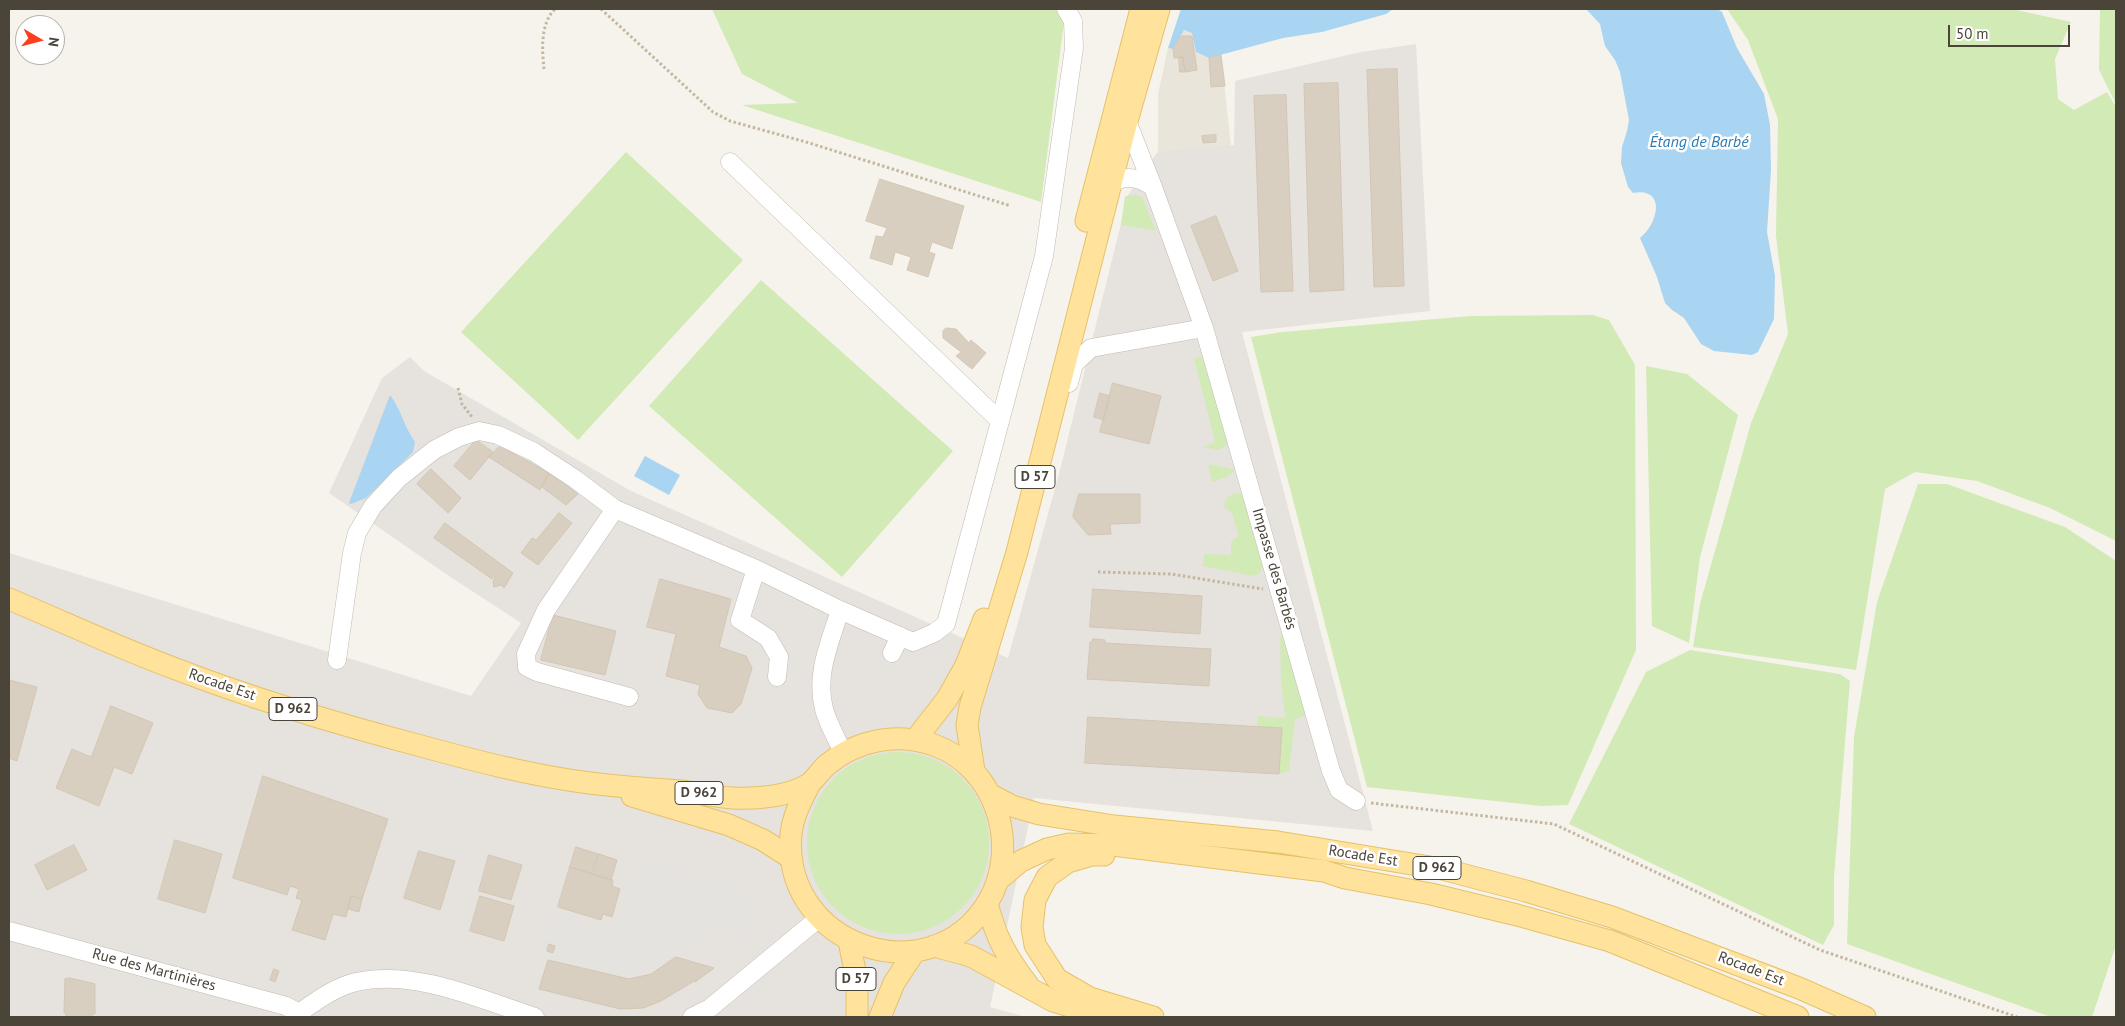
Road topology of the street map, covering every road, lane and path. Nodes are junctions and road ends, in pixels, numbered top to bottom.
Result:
1 (555, 9) edge
2 (602, 9) edge
3 (1066, 9) edge
4 (1141, 9) edge
5 (1159, 9) edge
6 (544, 69) dead end
7 (1127, 121) junction
8 (730, 162) dead end
9 (1111, 182) junction
10 (1153, 187) junction
11 (1091, 200) junction
12 (1012, 206) dead end
13 (1204, 328) junction
14 (458, 388) dead end
15 (1000, 421) junction
16 (479, 430) junction
17 (615, 509) junction
18 (1026, 514) junction
19 (756, 569) junction
20 (1098, 572) dead end
21 (1278, 585) junction
22 (9, 599) edge
23 (840, 610) junction
24 (900, 636) junction
25 (892, 653) dead end
26 (337, 660) dead end
27 (777, 677) dead end
28 (629, 697) dead end
29 (915, 740) junction
30 (843, 753) junction
31 (974, 771) junction
32 (589, 783) junction
33 (809, 785) junction
34 (991, 794) junction
35 (1356, 801) joint
36 (791, 858) junction
37 (1345, 878) junction
38 (998, 880) junction
39 (987, 903) junction
40 (819, 918) junction
41 (9, 931) edge
42 (849, 941) junction
43 (924, 948) junction
44 (1031, 989) junction
45 (297, 1015) edge
46 (534, 1017) edge
47 (692, 1017) edge
48 (857, 1017) edge
49 (880, 1017) edge
50 (1107, 1017) edge
51 (1153, 1017) edge
52 (1798, 1017) edge
53 (1865, 1017) edge
54 (2018, 1017) edge

1 - 6 path
2 - 12 path
3 - 15 street
4 - 11 main road, D 57
5 - 7 main road, D 57
7 - 9 main road, D 57
7 - 10 street, Impasse des Barbés
8 - 15 street
9 - 10 street
9 - 11 street
9 - 18 main road, D 57
10 - 13 street, Impasse des Barbés
11 - 29 main road, D 57
13 - 18 street
13 - 21 street, Impasse des Barbés
14 - 16 path
15 - 24 street
16 - 17 street
16 - 26 street
17 - 19 street
17 - 28 street
18 - 31 main road, D 57
19 - 23 street
19 - 27 street
20 - 21 path
21 - 35 street, Impasse des Barbés
22 - 32 main road, Rocade Est / D 962
23 - 24 street
23 - 30 street
24 - 25 street
29 - 30 main road
29 - 31 main road
30 - 33 main road
31 - 34 main road
32 - 33 main road, D 962
32 - 36 main road, D 962
33 - 36 main road
34 - 38 main road
34 - 53 main road, Rocade Est / D 962
35 - 54 path
36 - 40 main road
37 - 38 main road, Rocade Est / D 962
37 - 51 main road
37 - 52 main road, Rocade Est / D 962
38 - 39 main road
39 - 43 main road
39 - 44 main road
40 - 42 main road
40 - 47 street
41 - 45 street, Rue des Martinières
42 - 43 main road
42 - 48 main road, D 57
43 - 44 main road
43 - 49 main road, D 57
44 - 50 main road
45 - 46 street

